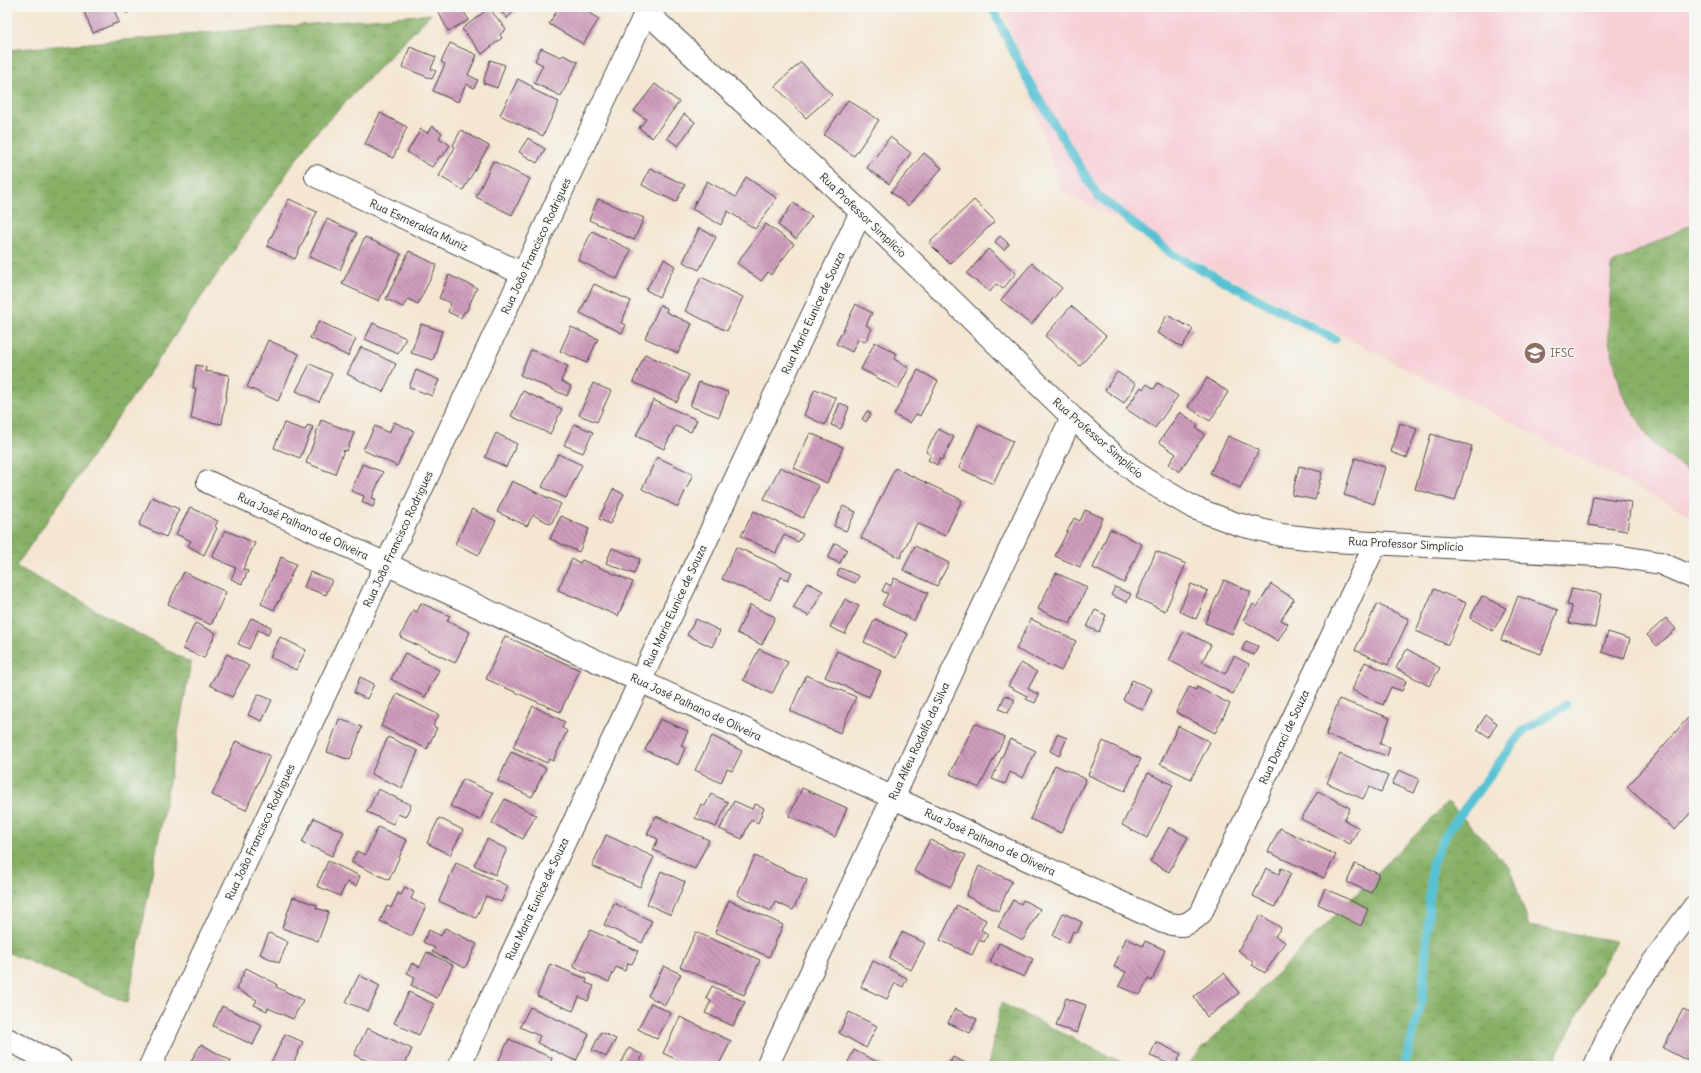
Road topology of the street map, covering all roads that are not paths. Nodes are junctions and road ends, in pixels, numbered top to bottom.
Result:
1 (644, 10) edge
2 (316, 176) dead end
3 (861, 212) junction
4 (523, 274) junction
5 (1072, 417) junction
6 (208, 482) dead end
7 (1376, 543) junction
8 (386, 564) junction
9 (1694, 578) edge
10 (640, 681) junction
11 (893, 798) junction
12 (1694, 907) edge
13 (1184, 925) joint
14 (7, 1040) edge
15 (60, 1066) edge
16 (150, 1066) edge
17 (459, 1066) edge
18 (767, 1066) edge
19 (1594, 1066) edge

1 - 3 street, Rua Professor Simplício
1 - 4 street, Rua João Francisco Rodrigues
2 - 4 street, Rua Esmeralda Muniz
3 - 5 street, Rua Professor Simplício
3 - 10 street, Rua Maria Eunice de Souza
4 - 8 street, Rua João Francisco Rodrigues
5 - 7 street, Rua Professor Simplício
5 - 11 street, Rua Alfeu Rodolfo da Silva
6 - 8 street, Rua José Palhano de Oliveira
7 - 9 street, Rua Professor Simplício
7 - 13 street, Rua Doraci de Souza
8 - 10 street, Rua José Palhano de Oliveira
8 - 16 street, Rua João Francisco Rodrigues
10 - 11 street, Rua José Palhano de Oliveira
10 - 17 street, Rua Maria Eunice de Souza
11 - 13 street, Rua José Palhano de Oliveira
11 - 18 street, Rua Alfeu Rodolfo da Silva
12 - 19 street
14 - 15 street

